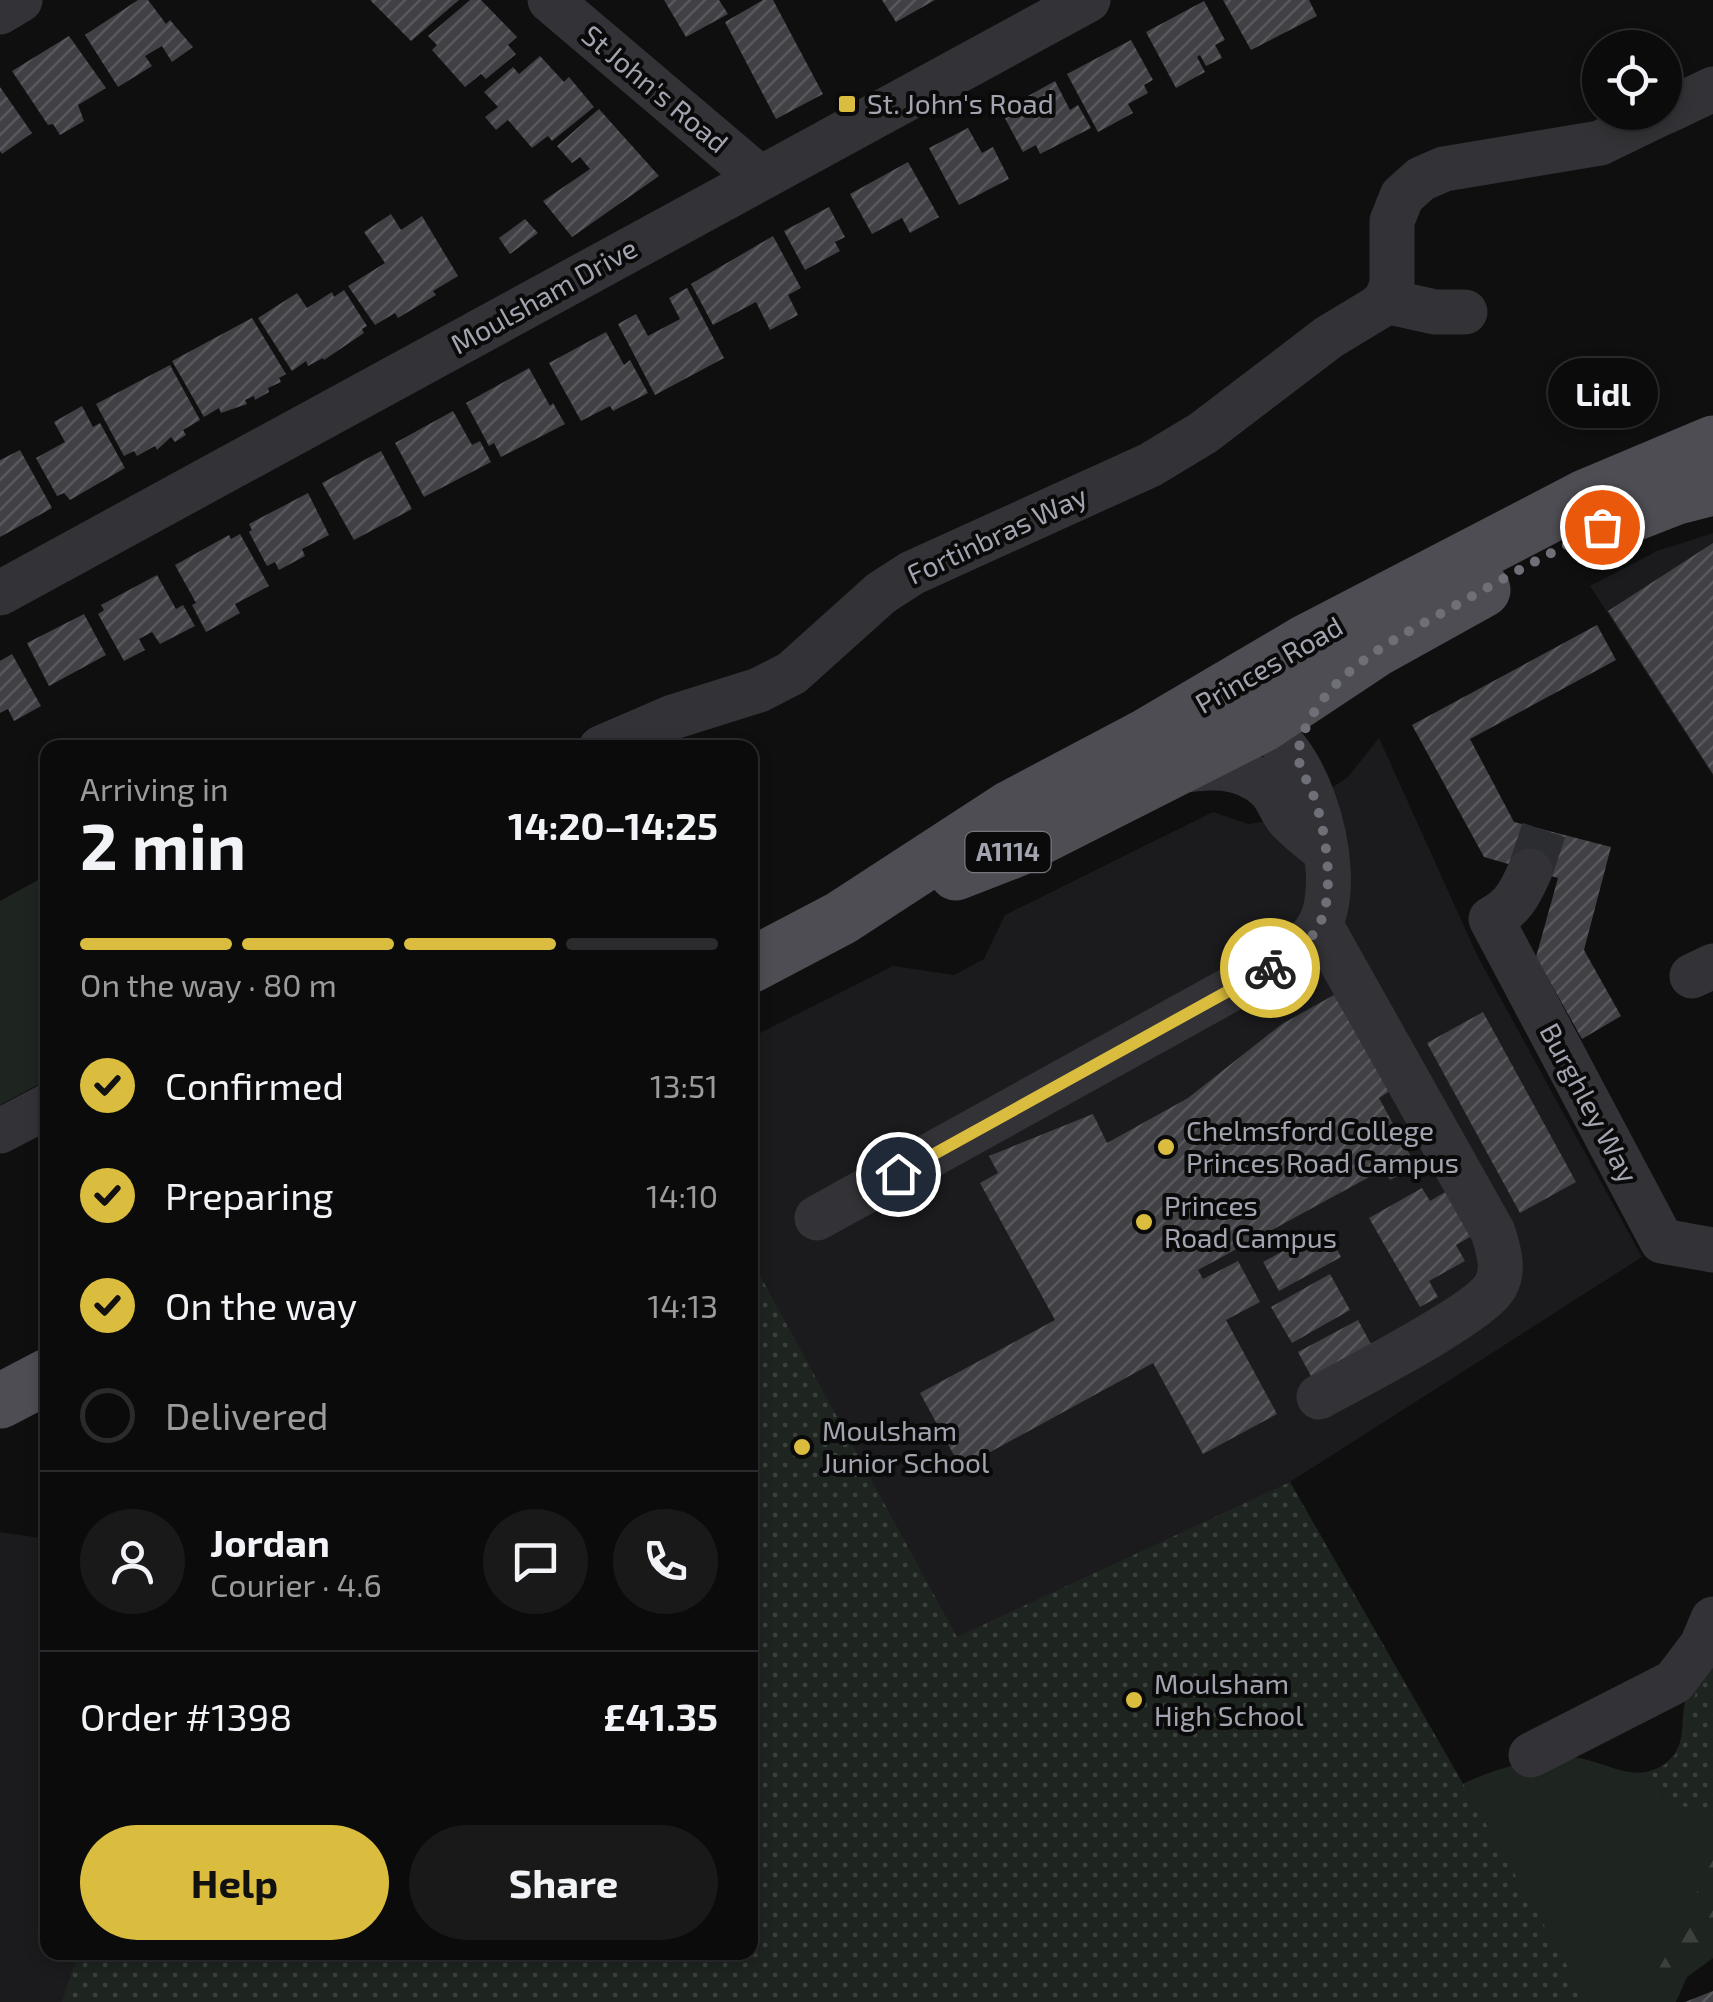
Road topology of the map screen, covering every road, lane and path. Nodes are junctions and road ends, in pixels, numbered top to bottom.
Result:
1 (20, 0) edge
2 (550, 0) edge
3 (1088, 0) edge
4 (0, 12) edge
5 (1713, 89) edge
6 (1682, 104) edge
7 (1627, 130) edge
8 (760, 178) junction
9 (1385, 301) junction
10 (1466, 312) dead end
11 (1713, 444) edge
12 (1713, 488) edge
13 (0, 593) edge
14 (1285, 654) junction
15 (1358, 664) junction
16 (1262, 725) junction
17 (620, 740) edge
18 (1159, 754) junction
19 (1284, 778) junction
20 (1530, 870) tunnel mouth
21 (1320, 924) junction
22 (758, 962) edge
23 (40, 1110) edge
24 (0, 1131) edge
25 (817, 1218) dead end
26 (1713, 1250) edge
27 (40, 1351) edge
28 (0, 1369) edge
29 (40, 1380) edge
30 (1319, 1397) dead end
31 (0, 1400) edge
32 (1713, 1619) edge
33 (1532, 1755) dead end

1 - 4 street
2 - 8 street, St John's Road
3 - 8 street, Moulsham Drive
5 - 6 street
7 - 9 street
8 - 13 street, Moulsham Drive
9 - 10 street
9 - 17 street, Fortinbras Way
11 - 14 main road, Princes Road / A1114
12 - 15 main road, Princes Road / A1114
14 - 16 street
14 - 18 main road, Princes Road / A1114
15 - 16 main road, Princes Road / A1114
15 - 19 street
16 - 18 main road, Princes Road / A1114
16 - 19 street
18 - 19 street
18 - 22 main road, Princes Road / A1114
19 - 21 street
20 - 26 street, Burghley Way
21 - 25 street
21 - 30 street
23 - 24 street
27 - 28 main road
29 - 31 main road
32 - 33 street

